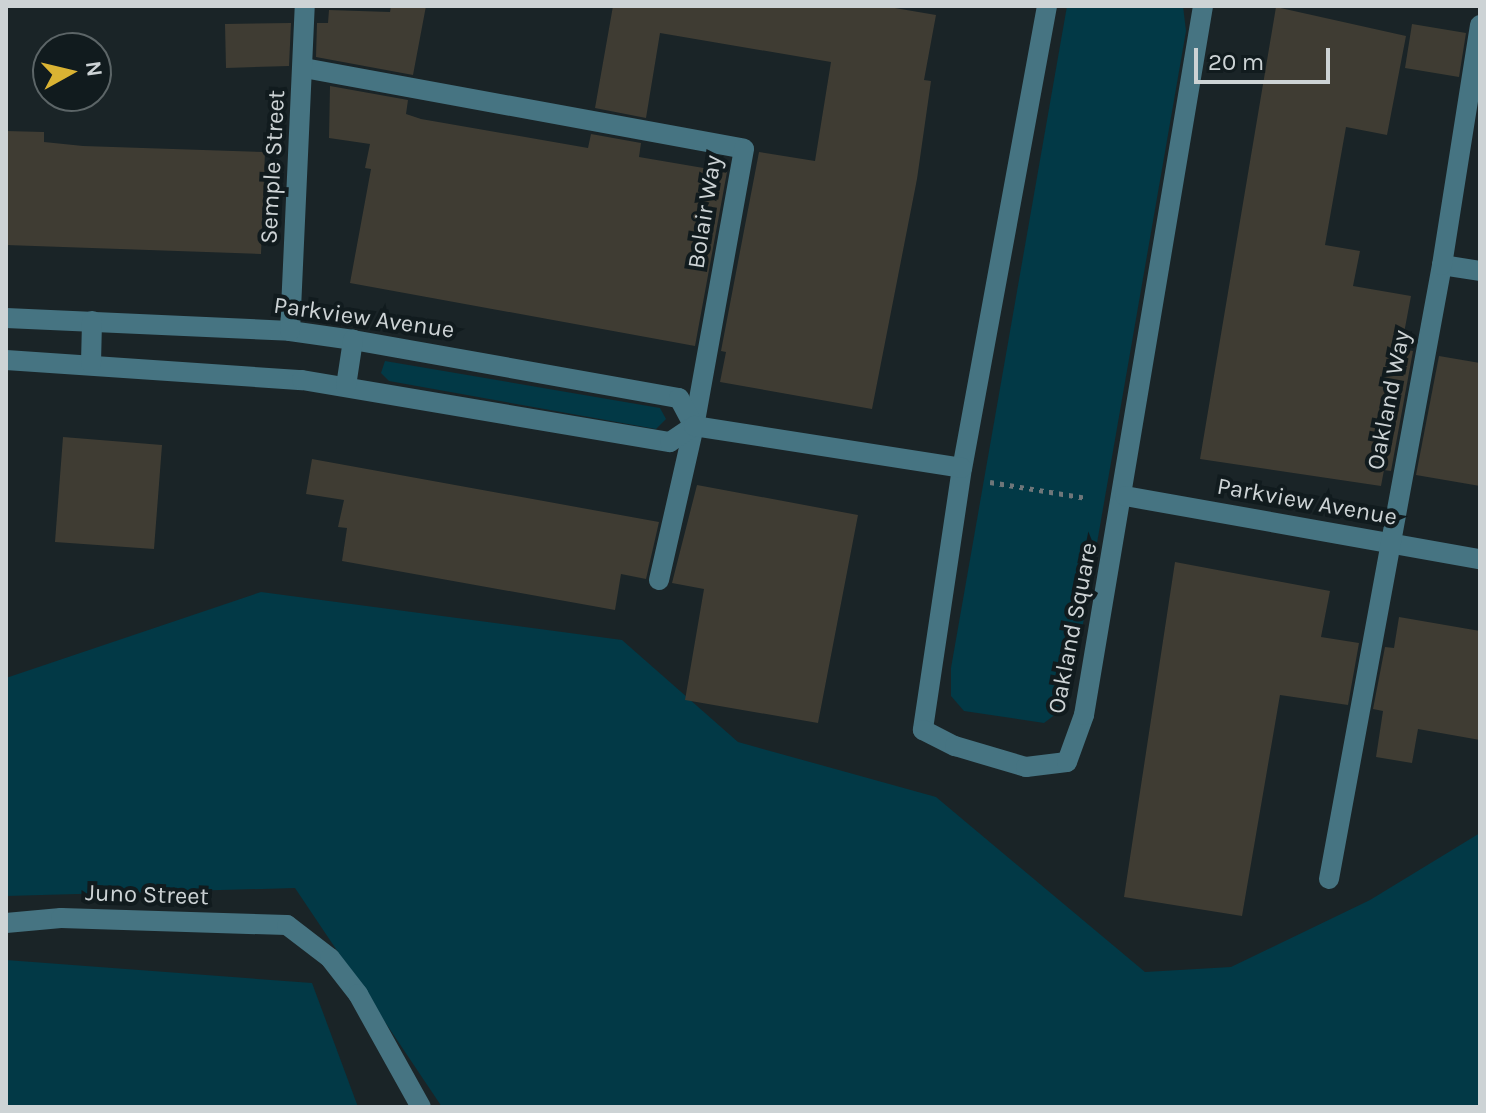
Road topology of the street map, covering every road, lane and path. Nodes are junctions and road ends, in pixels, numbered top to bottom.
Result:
1 (305, 6) edge
2 (1047, 6) edge
3 (1203, 6) edge
4 (1480, 25) edge
5 (304, 68) junction
6 (1442, 265) junction
7 (1480, 271) edge
8 (6, 318) edge
9 (92, 321) junction
10 (290, 331) junction
11 (353, 340) junction
12 (6, 360) edge
13 (91, 363) junction
14 (346, 386) junction
15 (694, 426) junction
16 (962, 468) junction
17 (985, 490) dead end
18 (1125, 496) junction
19 (1098, 499) dead end
20 (1388, 543) junction
21 (1480, 559) edge
22 (659, 580) dead end
23 (1329, 879) dead end
24 (6, 923) edge
25 (421, 1107) edge

1 - 5 street, Semple Street
2 - 16 street, Oakland Square
3 - 18 street, Oakland Square
4 - 6 street, Oakland Way
5 - 10 street, Semple Street
5 - 15 street, Bolair Way
6 - 7 street
6 - 20 street, Oakland Way
8 - 9 street, Parkview Avenue
9 - 10 street, Parkview Avenue
9 - 13 street
10 - 11 street, Parkview Avenue
11 - 14 street
11 - 15 street, Parkview Avenue
12 - 13 street
13 - 14 street
14 - 15 street
15 - 16 street
15 - 22 street, Bolair Way
16 - 18 street, Oakland Square
17 - 19 path
18 - 20 street, Parkview Avenue
20 - 21 street, Parkview Avenue
20 - 23 street, Oakland Way
24 - 25 street, Juno Street

